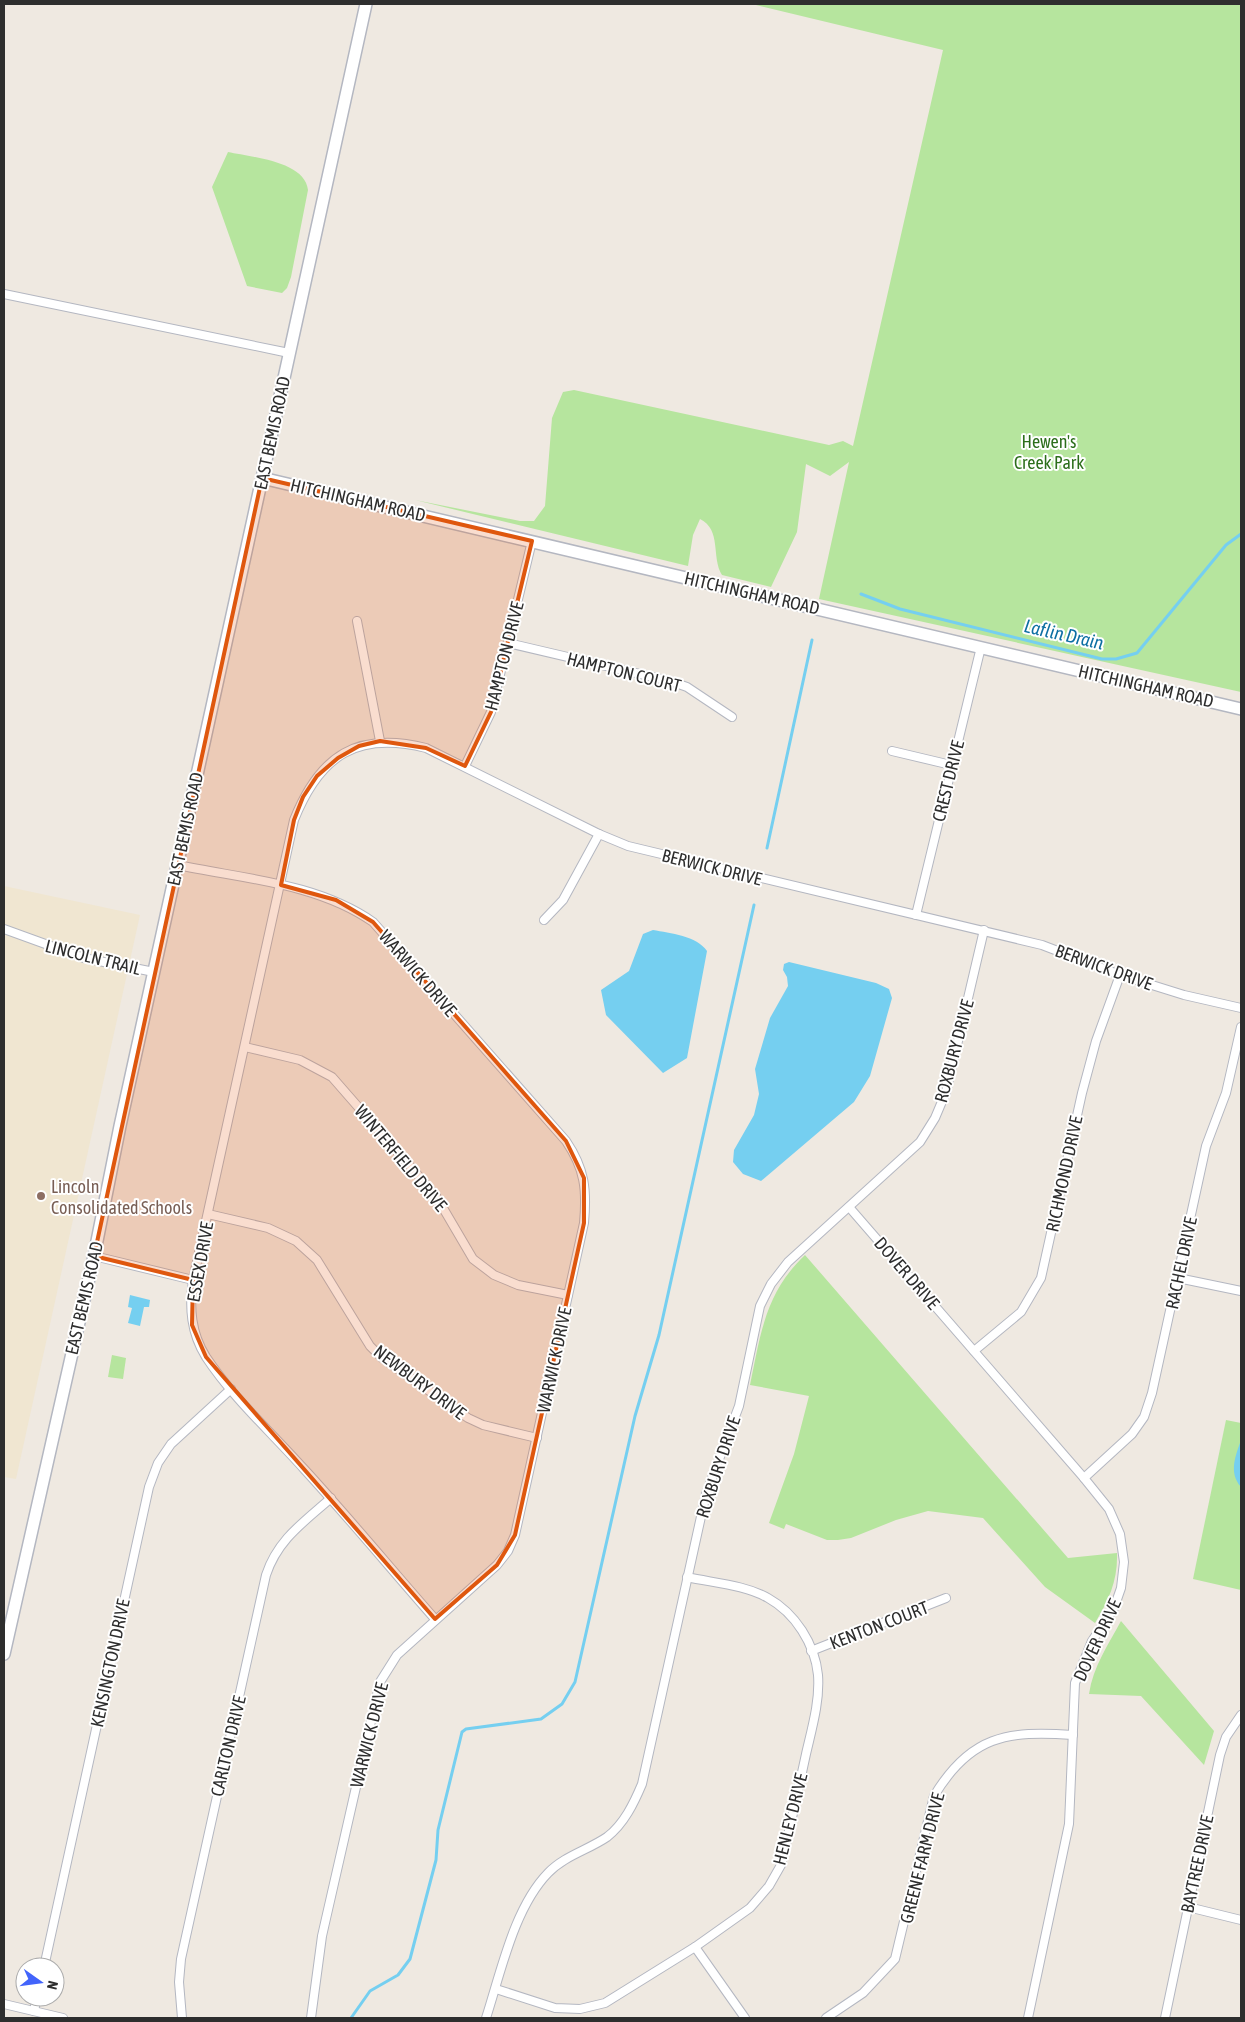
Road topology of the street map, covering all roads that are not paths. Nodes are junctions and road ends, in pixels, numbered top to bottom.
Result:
1 (366, 4) edge
2 (4, 294) edge
3 (289, 354) junction
4 (262, 478) junction
5 (532, 541) junction
6 (357, 621) dead end
7 (508, 643) junction
8 (981, 648) junction
9 (1241, 709) edge
10 (732, 717) dead end
11 (380, 741) junction
12 (892, 751) dead end
13 (951, 765) junction
14 (465, 766) junction
15 (598, 834) junction
16 (178, 865) junction
17 (282, 885) junction
18 (916, 914) junction
19 (544, 920) dead end
20 (4, 929) edge
21 (984, 930) junction
22 (154, 972) junction
23 (1120, 975) junction
24 (1241, 1008) edge
25 (1241, 1027) edge
26 (245, 1046) junction
27 (849, 1207) junction
28 (208, 1214) junction
29 (94, 1256) junction
30 (1178, 1278) junction
31 (193, 1280) junction
32 (1241, 1291) edge
33 (568, 1295) junction
34 (974, 1351) junction
35 (231, 1389) junction
36 (538, 1438) junction
37 (1084, 1478) junction
38 (331, 1498) junction
39 (688, 1578) junction
40 (946, 1598) dead end
41 (435, 1619) junction
42 (812, 1651) junction
43 (4, 1654) edge
44 (1241, 1715) edge
45 (1073, 1735) junction
46 (1188, 1907) junction
47 (1241, 1920) edge
48 (695, 1947) junction
49 (46, 1957) edge
50 (496, 1989) junction
51 (4, 2004) edge
52 (35, 2007) edge
53 (34, 2011) junction
54 (63, 2018) edge
55 (182, 2018) edge
56 (306, 2018) edge
57 (312, 2018) edge
58 (486, 2018) edge
59 (745, 2018) edge
60 (826, 2018) edge
61 (1028, 2018) edge
62 (1165, 2018) edge

1 - 3 street, EAST BEMIS ROAD
2 - 3 street
3 - 4 street, EAST BEMIS ROAD
4 - 5 street, HITCHINGHAM ROAD
4 - 16 street, EAST BEMIS ROAD
5 - 7 street, HAMPTON DRIVE
5 - 8 street, HITCHINGHAM ROAD
6 - 11 street
7 - 10 street, HAMPTON COURT
7 - 14 street, HAMPTON DRIVE
8 - 9 street, HITCHINGHAM ROAD
8 - 13 street, CREST DRIVE
11 - 14 street, BERWICK DRIVE
11 - 17 street, BERWICK DRIVE
12 - 13 street
13 - 18 street, CREST DRIVE
14 - 15 street, BERWICK DRIVE
15 - 18 street, BERWICK DRIVE
15 - 19 street
16 - 17 street, WARWICK DRIVE
16 - 22 street, EAST BEMIS ROAD
17 - 26 street, ESSEX DRIVE
17 - 33 street, WARWICK DRIVE
18 - 21 street, BERWICK DRIVE
20 - 22 street, LINCOLN TRAIL
21 - 23 street, BERWICK DRIVE
21 - 27 street, ROXBURY DRIVE
22 - 29 street, EAST BEMIS ROAD
23 - 24 street, BERWICK DRIVE
23 - 34 street, RICHMOND DRIVE
25 - 30 street, RACHEL DRIVE
26 - 28 street, ESSEX DRIVE
26 - 33 street, WINTERFIELD DRIVE
27 - 34 street, DOVER DRIVE
27 - 39 street, ROXBURY DRIVE
28 - 31 street, ESSEX DRIVE
28 - 36 street, NEWBURY DRIVE
29 - 31 street
29 - 43 street, EAST BEMIS ROAD
30 - 32 street
30 - 37 street, RACHEL DRIVE
31 - 35 street, ESSEX DRIVE
33 - 36 street, WARWICK DRIVE
34 - 37 street, DOVER DRIVE
35 - 38 street, ESSEX DRIVE
35 - 49 street, KENSINGTON DRIVE
36 - 41 street, WARWICK DRIVE
37 - 45 street, DOVER DRIVE
38 - 41 street, ESSEX DRIVE
38 - 55 street, CARLTON DRIVE
39 - 42 street, HENLEY DRIVE
39 - 50 street, ROXBURY DRIVE
40 - 42 street, KENTON COURT
41 - 57 street, WARWICK DRIVE
42 - 48 street, HENLEY DRIVE
44 - 46 street, BAYTREE DRIVE
45 - 60 street, GREENE FARM DRIVE
45 - 61 street, DOVER DRIVE
46 - 47 street
46 - 62 street, BAYTREE DRIVE
48 - 50 street, HENLEY DRIVE
48 - 59 street
50 - 58 street, ROXBURY DRIVE
51 - 53 street
52 - 53 street
53 - 54 street
56 - 57 street

